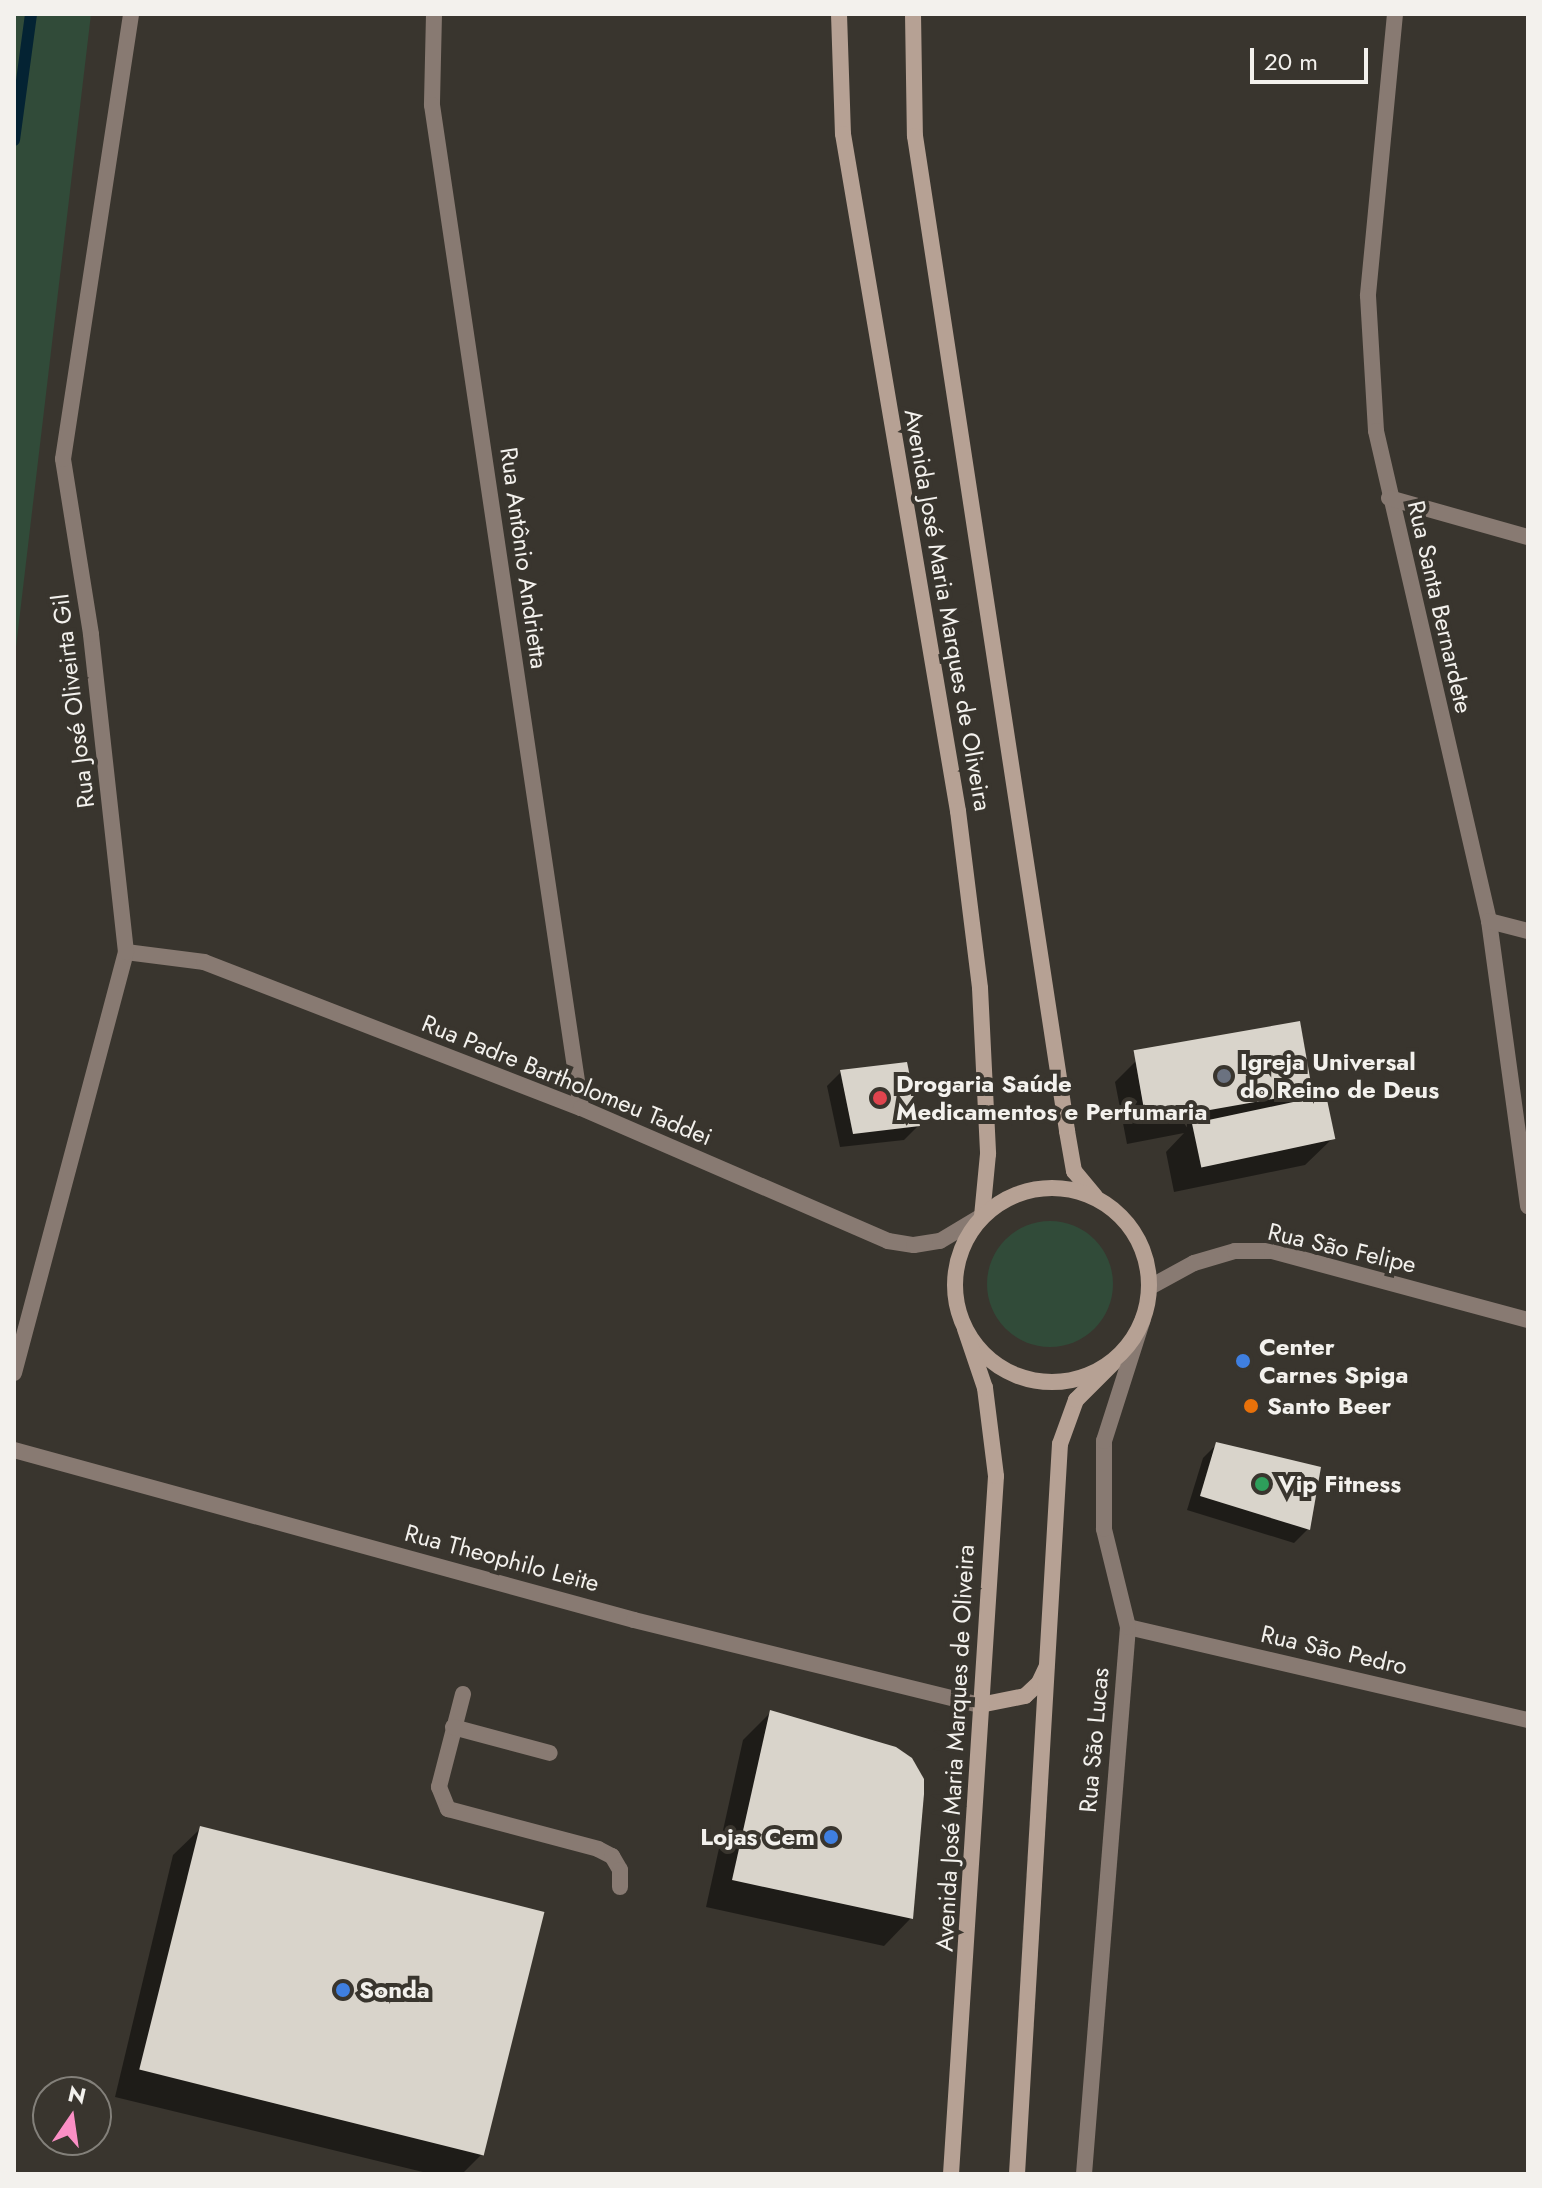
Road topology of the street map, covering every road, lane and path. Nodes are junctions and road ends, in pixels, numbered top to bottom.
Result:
1 (131, 14) edge
2 (434, 14) edge
3 (839, 14) edge
4 (913, 14) edge
5 (1395, 14) edge
6 (1389, 498) junction
7 (1528, 537) edge
8 (1489, 921) junction
9 (1528, 931) edge
10 (126, 952) junction
11 (581, 1108) junction
12 (1095, 1196) junction
13 (1528, 1206) edge
14 (982, 1216) junction
15 (1150, 1287) junction
16 (1143, 1319) junction
17 (1528, 1320) edge
18 (965, 1329) junction
19 (1113, 1363) junction
20 (14, 1373) edge
21 (14, 1450) edge
22 (1128, 1627) junction
23 (1050, 1654) junction
24 (463, 1694) dead end
25 (980, 1705) junction
26 (1528, 1720) edge
27 (453, 1727) junction
28 (550, 1753) dead end
29 (620, 1887) dead end
30 (951, 2174) edge
31 (1017, 2174) edge
32 (1084, 2174) edge

1 - 10 street, Rua José Oliveirta Gil
2 - 11 street, Rua Antônio Andrietta
3 - 14 main road, Avenida José Maria Marques de Oliveira
4 - 12 main road, Avenida José Maria Marques de Oliveira
5 - 6 street, Rua Santa Bernardete
6 - 7 street
6 - 8 street, Rua Santa Bernardete
8 - 9 street
8 - 13 street, Rua Santa Bernardete
10 - 11 street, Rua Padre Bartholomeu Taddei
10 - 20 street, Rua José Oliveirta Gil
11 - 14 street, Rua Padre Bartholomeu Taddei
12 - 14 main road
12 - 15 main road
14 - 18 main road
15 - 16 main road
15 - 17 street, Rua São Felipe
16 - 19 main road
16 - 22 street, Rua São Lucas
18 - 19 main road
18 - 25 main road, Avenida José Maria Marques de Oliveira
19 - 23 main road
21 - 25 street, Rua Theophilo Leite
22 - 26 street, Rua São Pedro
22 - 32 street, Rua São Lucas
23 - 25 main road
23 - 31 main road
24 - 27 street
25 - 30 main road, Avenida José Maria Marques de Oliveira
27 - 28 street
27 - 29 street

